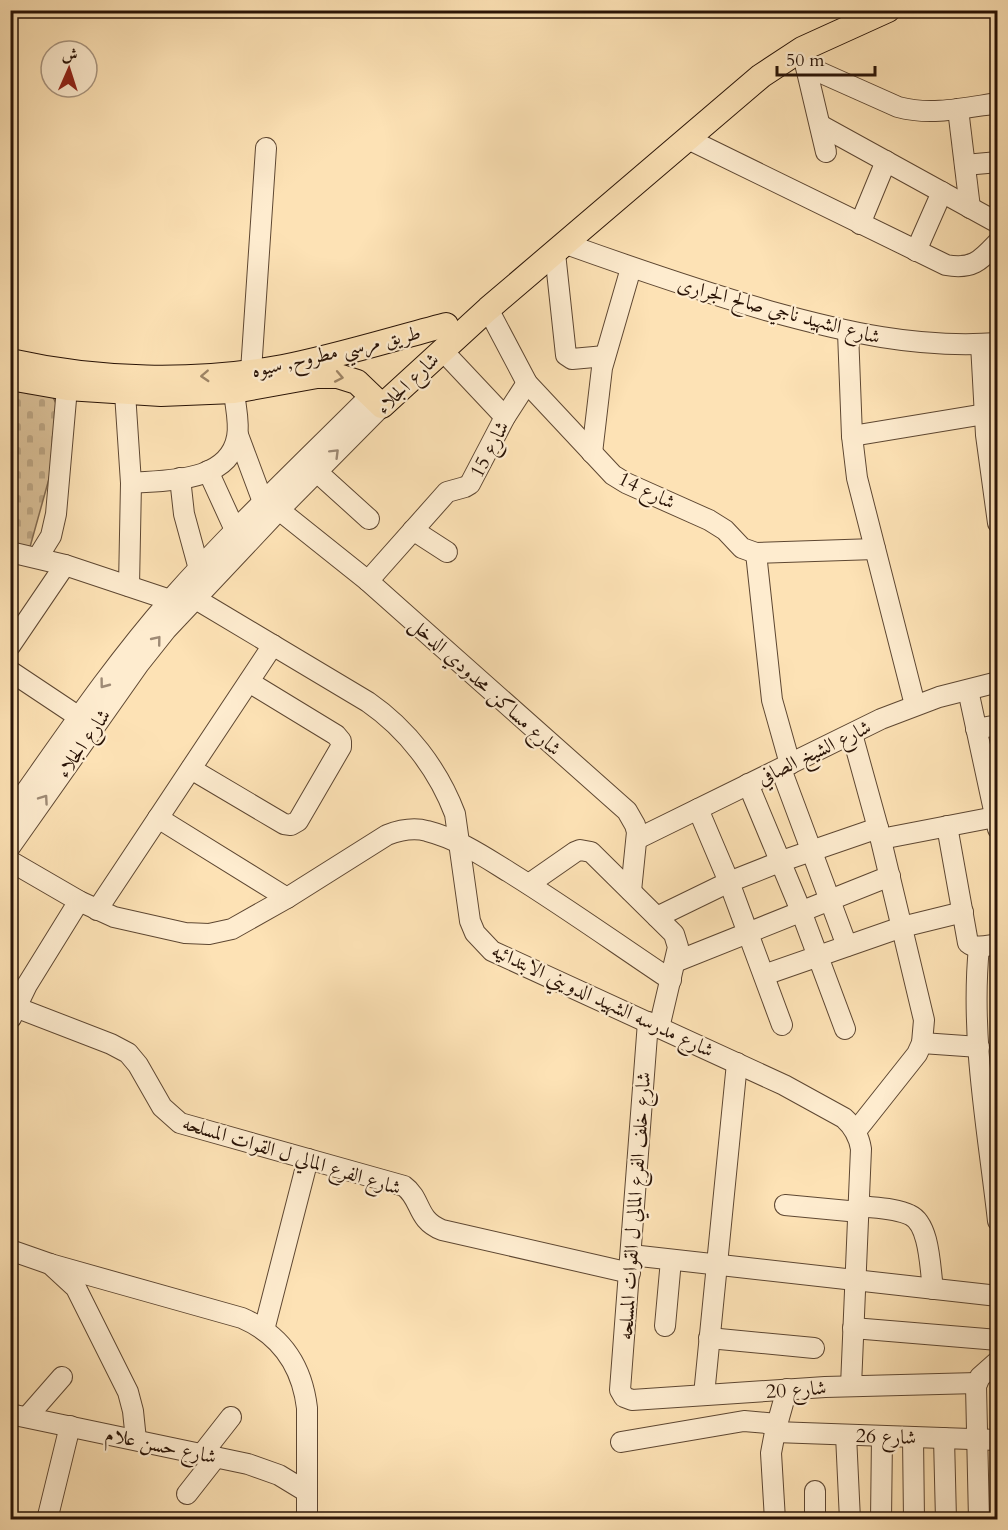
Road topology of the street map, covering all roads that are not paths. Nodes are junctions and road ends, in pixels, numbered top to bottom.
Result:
1 (845, 10) edge
2 (888, 10) edge
3 (804, 57) junction
4 (998, 103) edge
5 (958, 109) junction
6 (820, 125) junction
7 (686, 138) junction
8 (266, 148) dead end
9 (826, 152) dead end
10 (885, 161) junction
11 (998, 162) edge
12 (965, 165) junction
13 (942, 192) junction
14 (970, 208) junction
15 (998, 223) edge
16 (860, 224) junction
17 (998, 242) edge
18 (560, 248) junction
19 (916, 251) junction
20 (631, 268) junction
21 (488, 309) junction
22 (446, 325) junction
23 (848, 332) junction
24 (989, 344) edge
25 (442, 350) junction
26 (605, 356) junction
27 (10, 361) edge
28 (251, 371) junction
29 (10, 378) edge
30 (527, 383) junction
31 (67, 388) junction
32 (234, 391) junction
33 (125, 393) junction
34 (377, 401) junction
35 (985, 414) junction
36 (505, 417) junction
37 (238, 435) junction
38 (852, 436) junction
39 (592, 453) junction
40 (208, 471) junction
41 (316, 472) junction
42 (180, 478) junction
43 (131, 483) junction
44 (271, 506) junction
45 (369, 519) dead end
46 (998, 523) edge
47 (235, 530) junction
48 (414, 530) junction
49 (875, 549) junction
50 (10, 552) edge
51 (447, 552) dead end
52 (756, 553) junction
53 (38, 557) junction
54 (65, 565) junction
55 (199, 569) junction
56 (368, 581) junction
57 (129, 586) junction
58 (194, 598) junction
59 (170, 600) junction
60 (273, 645) junction
61 (10, 646) edge
62 (10, 671) edge
63 (249, 682) junction
64 (997, 686) edge
65 (968, 690) junction
66 (915, 705) junction
67 (79, 717) junction
68 (998, 725) edge
69 (976, 729) junction
70 (852, 734) junction
71 (785, 767) junction
72 (191, 769) junction
73 (748, 784) junction
74 (698, 809) junction
75 (10, 813) edge
76 (158, 818) junction
77 (996, 823) edge
78 (947, 826) junction
79 (880, 833) junction
80 (637, 839) junction
81 (460, 842) junction
82 (10, 847) edge
83 (812, 851) junction
84 (10, 861) edge
85 (782, 861) junction
86 (890, 876) junction
87 (729, 882) junction
88 (529, 884) junction
89 (631, 891) junction
90 (287, 898) junction
91 (830, 900) junction
92 (79, 901) junction
93 (97, 910) junction
94 (801, 911) junction
95 (963, 912) junction
96 (657, 917) junction
97 (902, 927) junction
98 (748, 932) junction
99 (988, 945) edge
100 (847, 946) junction
101 (818, 956) junction
102 (673, 971) junction
103 (764, 975) junction
104 (12, 1010) edge
105 (654, 1025) junction
106 (782, 1025) dead end
107 (845, 1029) dead end
108 (922, 1043) junction
109 (979, 1047) junction
110 (737, 1063) junction
111 (856, 1131) junction
112 (308, 1160) junction
113 (785, 1205) dead end
114 (859, 1209) junction
115 (998, 1221) edge
116 (10, 1250) edge
117 (671, 1260) junction
118 (50, 1264) junction
119 (630, 1264) junction
120 (716, 1265) junction
121 (855, 1280) junction
122 (933, 1289) junction
123 (998, 1296) edge
124 (665, 1326) dead end
125 (853, 1328) junction
126 (264, 1330) junction
127 (709, 1338) junction
128 (998, 1340) edge
129 (814, 1348) dead end
130 (998, 1361) edge
131 (62, 1377) dead end
132 (977, 1383) junction
133 (851, 1386) junction
134 (787, 1389) junction
135 (620, 1390) joint
136 (704, 1395) junction
137 (19, 1416) edge
138 (231, 1417) dead end
139 (70, 1426) junction
140 (776, 1428) junction
141 (846, 1435) junction
142 (882, 1436) junction
143 (913, 1437) junction
144 (944, 1438) junction
145 (136, 1440) junction
146 (988, 1440) edge
147 (621, 1442) dead end
148 (209, 1455) junction
149 (814, 1491) dead end
150 (307, 1492) junction
151 (187, 1494) dead end
152 (47, 1520) edge
153 (307, 1520) edge
154 (775, 1520) edge
155 (815, 1520) edge
156 (850, 1520) edge
157 (881, 1520) edge
158 (914, 1520) edge
159 (946, 1520) edge
160 (980, 1520) edge

1 - 22 main road, شارع الجلاء
2 - 3 main road, شارع الجلاء
3 - 5 street
3 - 6 street
3 - 7 main road, شارع الجلاء
4 - 5 street
5 - 12 street
6 - 9 street
6 - 10 street
7 - 16 street
7 - 18 main road, شارع الجلاء
8 - 28 street
10 - 13 street
10 - 16 street
11 - 12 street
12 - 14 street
13 - 14 street
13 - 19 street
14 - 15 street
16 - 19 street
17 - 19 street
18 - 20 street, شارع الشهيد ناجي صالح الجرارى
18 - 21 main road, شارع الجلاء
18 - 26 street
20 - 23 street, شارع الشهيد ناجي صالح الجرارى
20 - 26 street
21 - 25 main road, شارع الجلاء
21 - 30 street, شارع 14
22 - 28 main road, طريق مرسي مطروح, سيوه
22 - 34 main road, شارع الجلاء
23 - 24 street, شارع الشهيد ناجي صالح الجرارى
23 - 38 street
24 - 35 street
25 - 34 main road, شارع الجلاء
25 - 36 street
26 - 39 street
28 -> 27 main road, طريق مرسي مطروح, سيوه
29 - 31 main road, طريق مرسي مطروح, سيوه
30 - 36 street, شارع 15
30 - 39 street, شارع 14
31 - 33 main road, طريق مرسي مطروح, سيوه
31 - 53 street
32 - 33 main road, طريق مرسي مطروح, سيوه
32 -> 34 main road, طريق مرسي مطروح, سيوه
32 - 37 street
33 - 43 street
41 -> 34 street, شارع الجلاء
34 - 44 street, شارع الجلاء
35 - 38 street
35 - 46 street
36 - 48 street, شارع 15
37 - 40 street
37 - 44 street
38 - 49 street
39 - 52 street, شارع 14
40 - 42 street
40 - 47 street
41 - 44 street, شارع الجلاء
41 - 45 street
42 - 43 street
42 - 55 street
43 - 57 street
44 - 47 street, شارع الجلاء
44 - 56 street, شارع مساكن محدودي الدخل
44 - 58 street, شارع الجلاء
47 - 55 street, شارع الجلاء
48 - 51 street
48 - 56 street, شارع 15
49 - 52 street
49 - 66 street
50 - 53 street
52 - 71 street
53 - 54 street
54 - 57 street
54 - 61 street
55 - 59 street, شارع الجلاء
56 - 80 street, شارع مساكن محدودي الدخل
57 - 59 street
58 - 60 street, شارع مدرسه الشهيد الدويني الابتدائيه
82 -> 58 street, شارع الجلاء
59 -> 67 street, شارع الجلاء
60 - 63 street
60 - 81 street, شارع مدرسه الشهيد الدويني الابتدائيه
62 - 67 street
63 - 72 street
63 - 72 street
64 - 65 street, شارع الشيخ الصافي
65 - 66 street, شارع الشيخ الصافي
65 - 69 street
66 - 70 street, شارع الشيخ الصافي
67 - 75 street, شارع الجلاء
68 - 69 street
69 - 77 street
70 - 71 street, شارع الشيخ الصافي
70 - 79 street
71 - 73 street, شارع الشيخ الصافي
71 - 83 street
72 - 76 street
73 - 74 street, شارع الشيخ الصافي
73 - 85 street
74 - 80 street, شارع الشيخ الصافي
74 - 87 street
76 - 90 street
76 - 93 street
77 - 78 street
78 - 79 street
78 - 95 street
79 - 83 street
79 - 86 street
80 - 89 street, شارع مساكن محدودي الدخل
81 - 88 street
81 - 90 street
81 - 105 street, شارع مدرسه الشهيد الدويني الابتدائيه
83 - 85 street
83 - 91 street
84 - 92 street
85 - 87 street
85 - 94 street
86 - 91 street
86 - 97 street
87 - 96 street
87 - 98 street
88 - 89 street, شارع خلف الفرع المالي ل القوات المسلحه
88 - 102 street
89 - 96 street, شارع خلف الفرع المالي ل القوات المسلحه
90 - 93 street
91 - 94 street
91 - 100 street
92 - 93 street
92 - 104 street
94 - 98 street
94 - 101 street
95 - 97 street
95 - 99 street
96 - 102 street, شارع خلف الفرع المالي ل القوات المسلحه
97 - 100 street
97 - 108 street
98 - 102 street
98 - 103 street
99 - 109 street
100 - 101 street
101 - 103 street
101 - 107 street
102 - 105 street, شارع خلف الفرع المالي ل القوات المسلحه
103 - 106 street
104 - 112 street, شارع الفرع المالي ل القوات المسلحه
105 - 110 street, شارع مدرسه الشهيد الدويني الابتدائيه
105 - 119 street, شارع خلف الفرع المالي ل القوات المسلحه
108 - 109 street
108 - 111 street
109 - 115 street
110 - 111 street, شارع مدرسه الشهيد الدويني الابتدائيه
110 - 120 street
111 - 114 street
112 - 119 street, شارع الفرع المالي ل القوات المسلحه
112 - 126 street
113 - 114 street
114 - 121 street
114 - 122 street
116 - 118 street
117 - 119 street, شارع الفرع المالي ل القوات المسلحه
117 - 120 street, شارع الفرع المالي ل القوات المسلحه
117 - 124 street
118 - 126 street
118 - 145 street
119 - 135 street, شارع خلف الفرع المالي ل القوات المسلحه
120 - 121 street, شارع الفرع المالي ل القوات المسلحه
120 - 127 street
121 - 122 street, شارع الفرع المالي ل القوات المسلحه
121 - 125 street
122 - 123 street, شارع الفرع المالي ل القوات المسلحه
125 - 128 street
125 - 133 street
126 - 150 street
127 - 129 street
127 - 136 street
130 - 132 street
131 - 137 street
132 - 133 street, شارع 20
132 - 146 street
133 - 134 street, شارع 20
134 - 136 street, شارع 20
134 - 140 street
135 - 136 street, شارع 20
137 - 139 street, شارع حسن علام
138 - 148 street
139 - 145 street, شارع حسن علام
139 - 152 street
140 - 141 street, شارع 26
140 - 147 street, شارع 26
140 - 154 street
141 - 142 street, شارع 26
141 - 156 street
142 - 143 street, شارع 26
142 - 157 street
143 - 144 street, شارع 26
143 - 158 street
144 - 146 street, شارع 26
144 - 159 street
145 - 148 street, شارع حسن علام
146 - 160 street
148 - 150 street, شارع حسن علام
148 - 151 street
149 - 155 street
150 - 153 street

